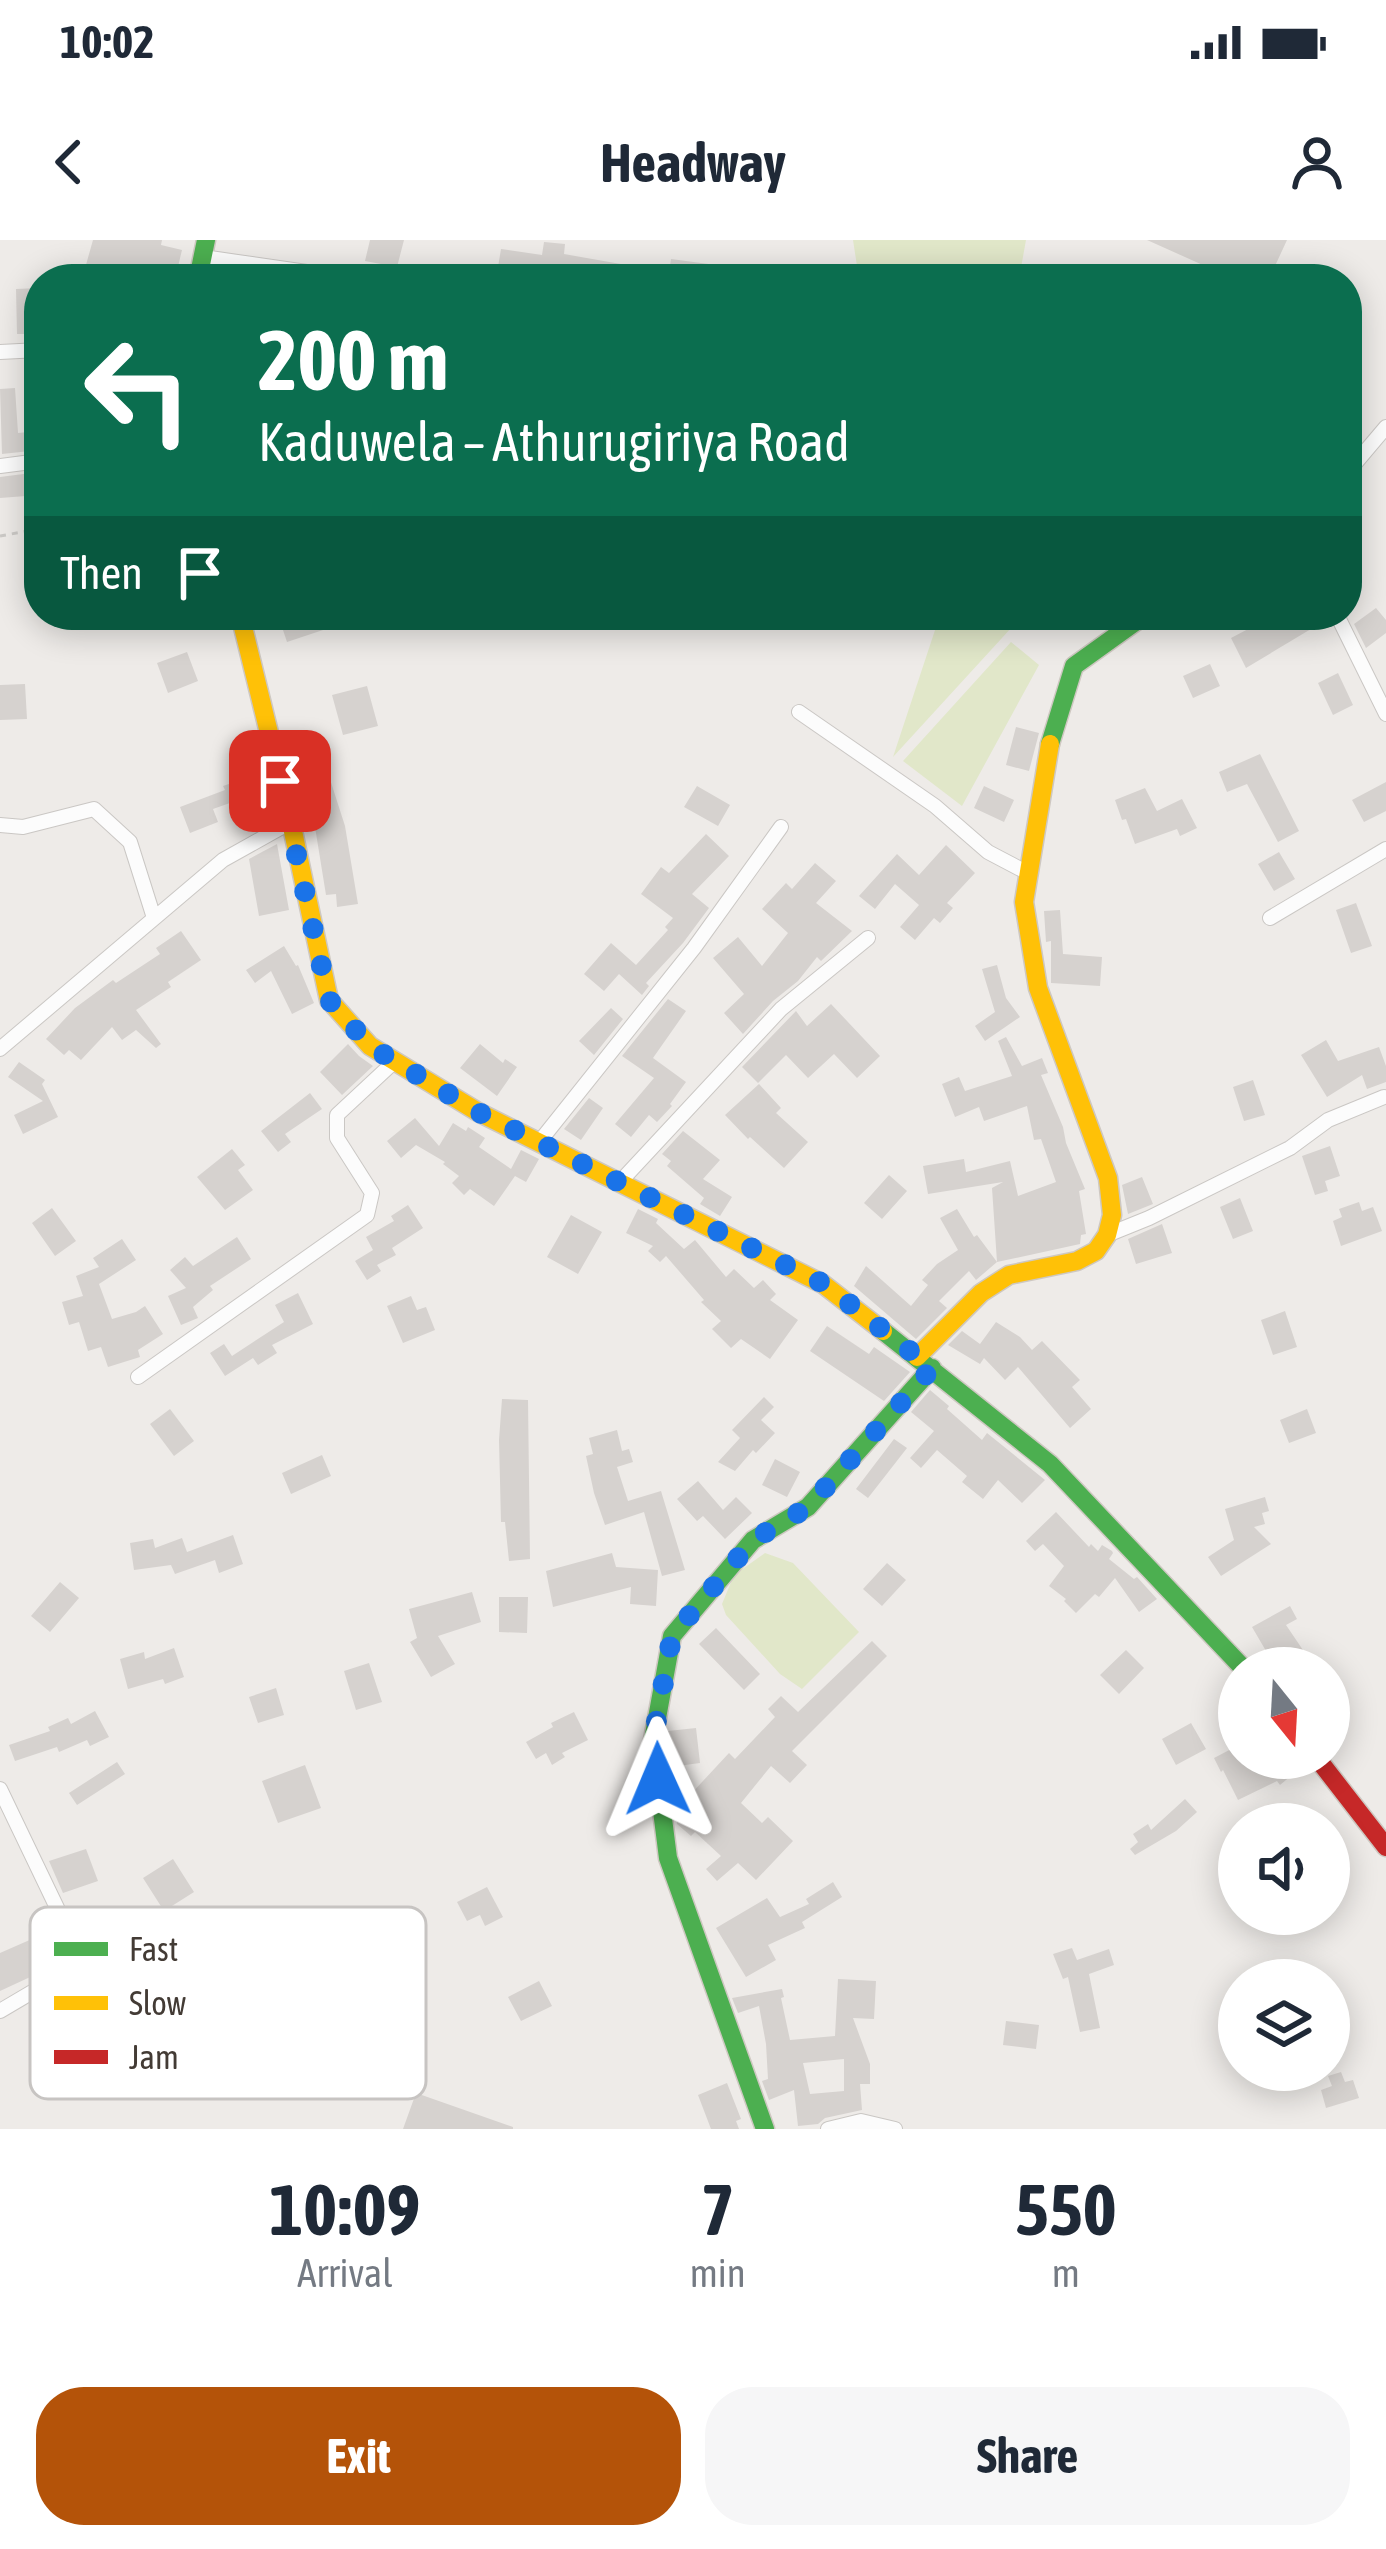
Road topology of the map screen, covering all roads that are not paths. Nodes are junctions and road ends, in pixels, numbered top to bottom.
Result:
1 (205, 249) edge
2 (280, 264) edge
3 (1386, 428) edge
4 (1362, 456) edge
5 (244, 630) edge
6 (1124, 630) edge
7 (1343, 630) edge
8 (799, 712) dead end
9 (1386, 714) edge
10 (291, 822) junction
11 (0, 825) edge
12 (781, 827) dead end
13 (1386, 849) edge
14 (1028, 874) junction
15 (154, 918) junction
16 (1270, 918) dead end
17 (868, 938) dead end
18 (0, 1049) edge
19 (395, 1061) junction
20 (1384, 1097) edge
21 (539, 1141) junction
22 (620, 1182) junction
23 (1107, 1235) junction
24 (925, 1362) junction
25 (138, 1377) dead end
26 (1223, 1647) edge
27 (1333, 1779) edge
28 (0, 1789) edge
29 (1386, 1847) edge
30 (57, 1907) edge
31 (30, 1993) edge
32 (0, 2011) edge
33 (765, 2129) edge
34 (827, 2129) edge
35 (896, 2129) edge

1 - 2 street
3 - 4 street
5 - 10 street
6 - 14 street
7 - 9 street
8 - 14 street
10 - 15 street
10 - 19 street
11 - 15 street
12 - 21 street
13 - 16 street
14 - 23 street
15 - 18 street
17 - 22 street
19 - 21 street
19 - 25 street
20 - 23 street
21 - 22 street
22 - 24 street
23 - 24 street
24 - 26 street
24 - 33 street
27 - 29 street
28 - 30 street
31 - 32 street
34 - 35 street

